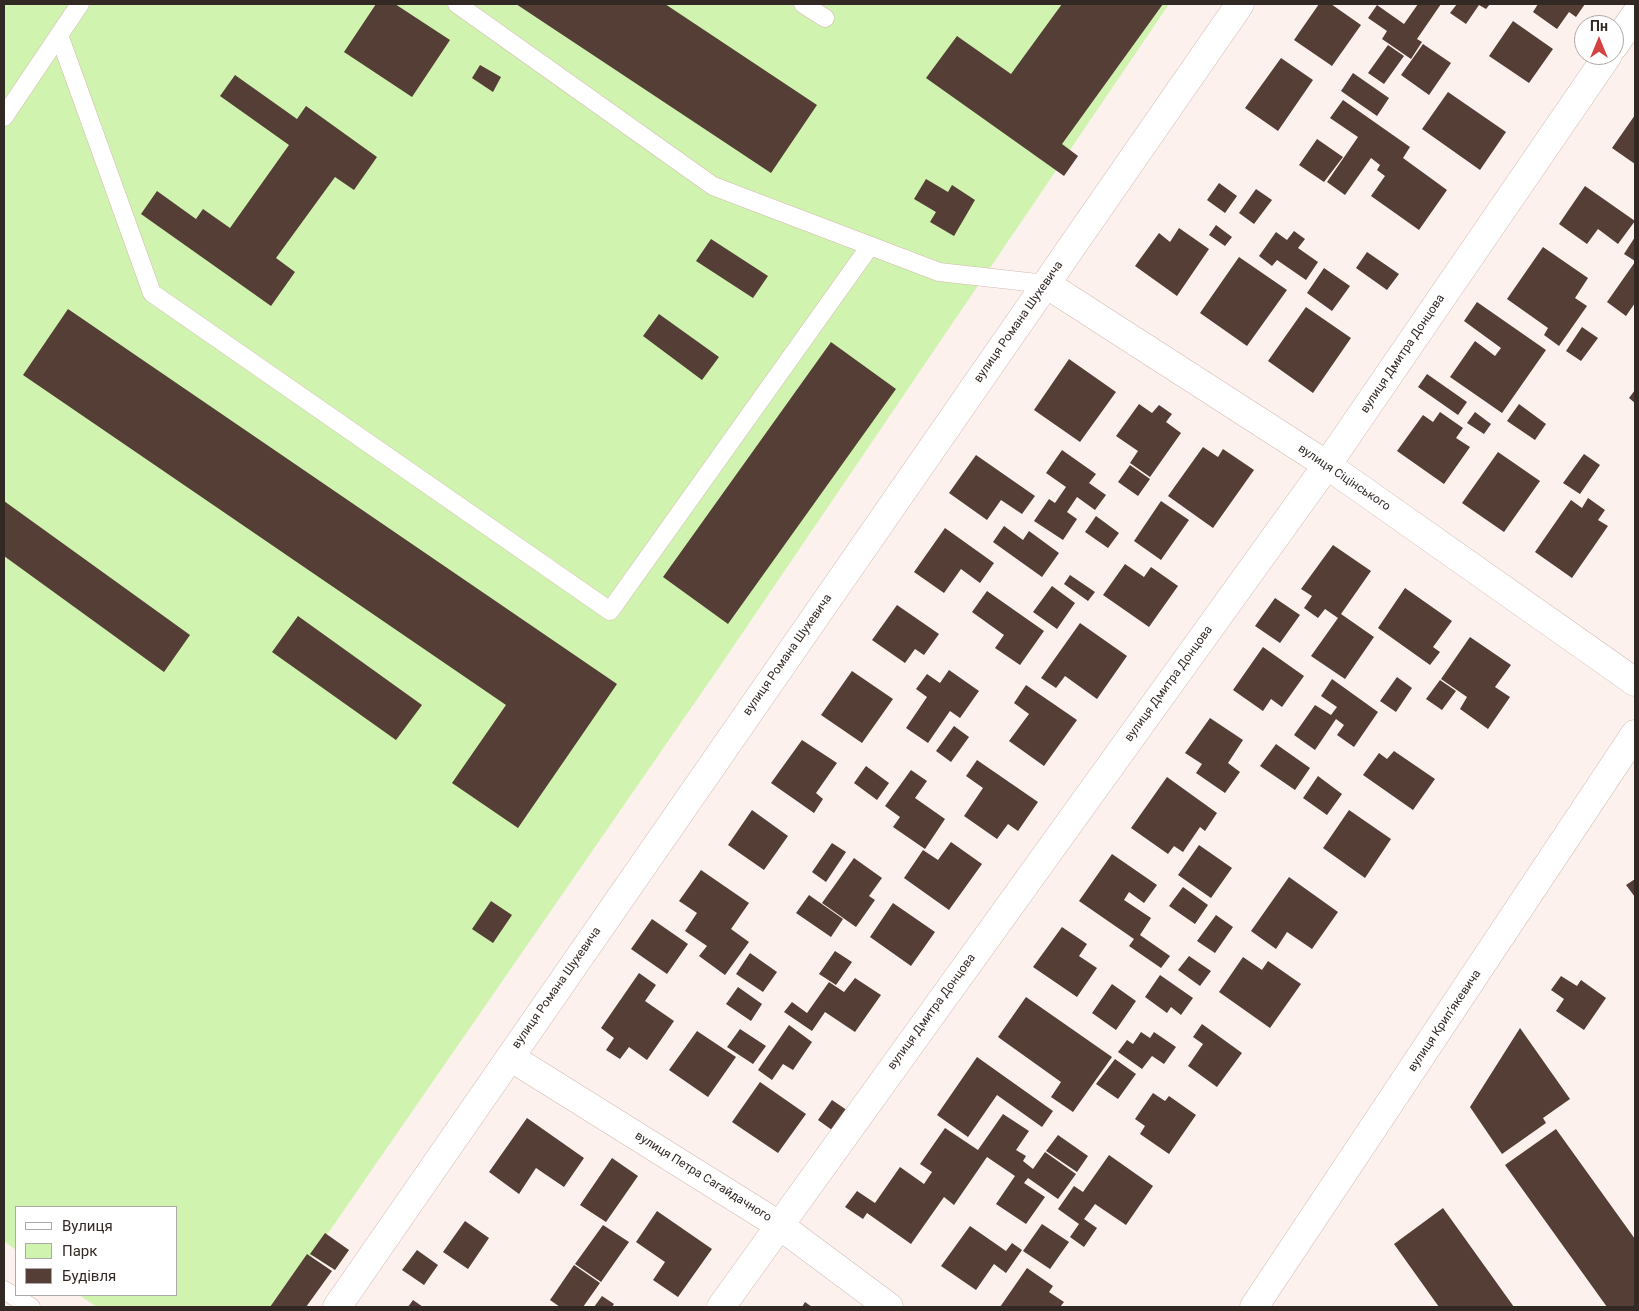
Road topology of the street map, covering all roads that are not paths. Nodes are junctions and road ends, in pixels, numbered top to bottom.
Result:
1 (80, 4) edge
2 (457, 4) edge
3 (803, 4) edge
4 (1240, 4) edge
5 (1635, 15) edge
6 (825, 18) dead end
7 (1624, 31) edge
8 (59, 35) junction
9 (1601, 65) edge
10 (4, 117) edge
11 (870, 246) junction
12 (1046, 284) junction
13 (1327, 465) junction
14 (1635, 682) edge
15 (1635, 734) edge
16 (510, 1057) junction
17 (779, 1225) junction
18 (4, 1290) edge
19 (31, 1307) edge
20 (337, 1307) edge
21 (721, 1307) edge
22 (889, 1307) edge
23 (1254, 1307) edge

1 - 8 lane
2 - 11 lane
3 - 6 lane
4 - 12 street, вулиця Романа Шухевича
5 - 7 street
8 - 10 lane
8 - 11 lane
9 - 13 street, вулиця Дмитра Донцова
11 - 12 lane
12 - 13 street, вулиця Сіцінського
12 - 16 street, вулиця Романа Шухевича
13 - 14 street, вулиця Сіцінського
13 - 17 street, вулиця Дмитра Донцова
15 - 23 street, вулиця Крипʼякевича
16 - 17 street, вулиця Петра Сагайдачного
16 - 20 street, вулиця Романа Шухевича
17 - 21 street, вулиця Дмитра Донцова
17 - 22 street, вулиця Петра Сагайдачного
18 - 19 lane

